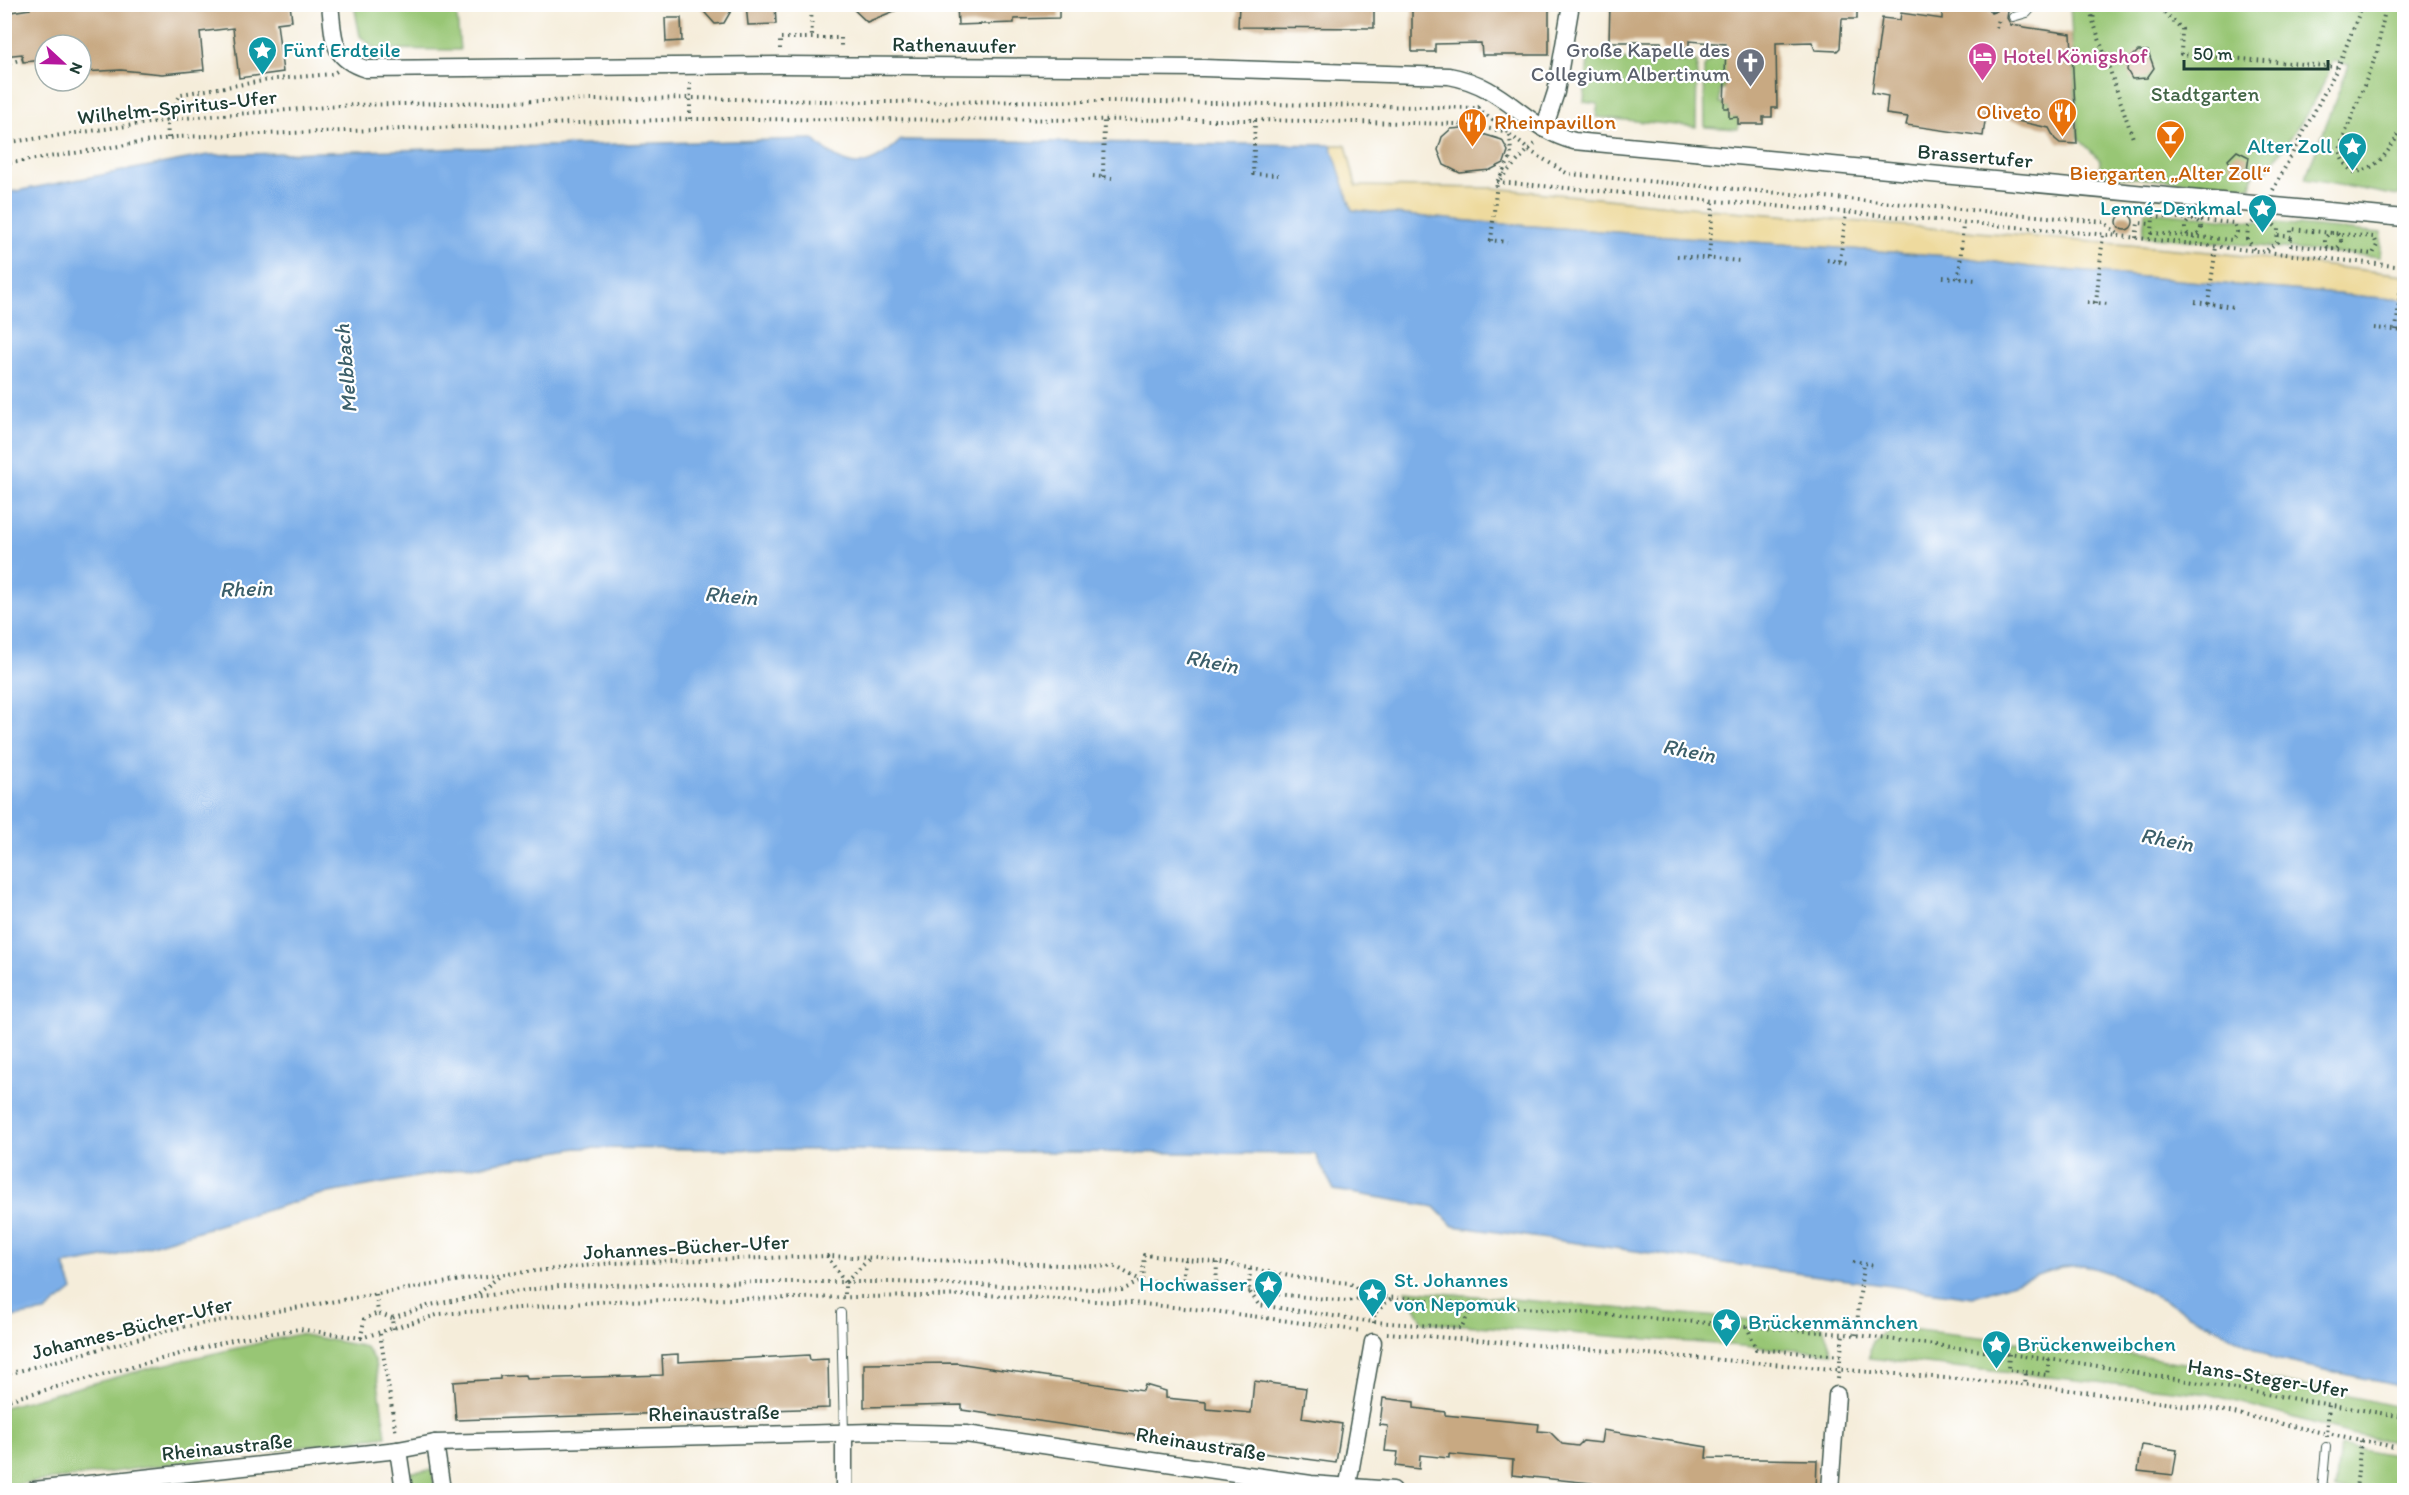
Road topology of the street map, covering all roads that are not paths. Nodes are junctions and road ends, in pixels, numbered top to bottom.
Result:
1 (330, 4) edge
2 (1571, 4) edge
3 (2035, 4) edge
4 (2013, 17) dead end
5 (1540, 135) junction
6 (2404, 218) edge
7 (841, 1313) dead end
8 (1373, 1337) road end
9 (1837, 1395) dead end
10 (844, 1433) junction
11 (435, 1443) junction
12 (2326, 1447) road end
13 (398, 1450) junction
14 (148, 1484) edge
15 (1347, 1490) edge
16 (34, 1491) edge
17 (404, 1491) edge
18 (442, 1491) edge
19 (844, 1491) edge
20 (1394, 1491) edge
21 (1830, 1491) edge
22 (2322, 1491) edge

1 - 5 street, Rathenauufer
2 - 5 street
3 - 4 lane
5 - 6 street, Brassertufer
7 - 10 lane
8 - 15 street
9 - 21 street
10 - 11 street, Rheinaustraße
10 - 15 street, Rheinaustraße
10 - 19 street
11 - 13 street, Rheinaustraße
11 - 18 street
12 - 22 lane
13 - 14 street, Rheinaustraße
13 - 17 street
14 - 16 street, Rheinaustraße
15 - 20 street, Rheinaustraße

